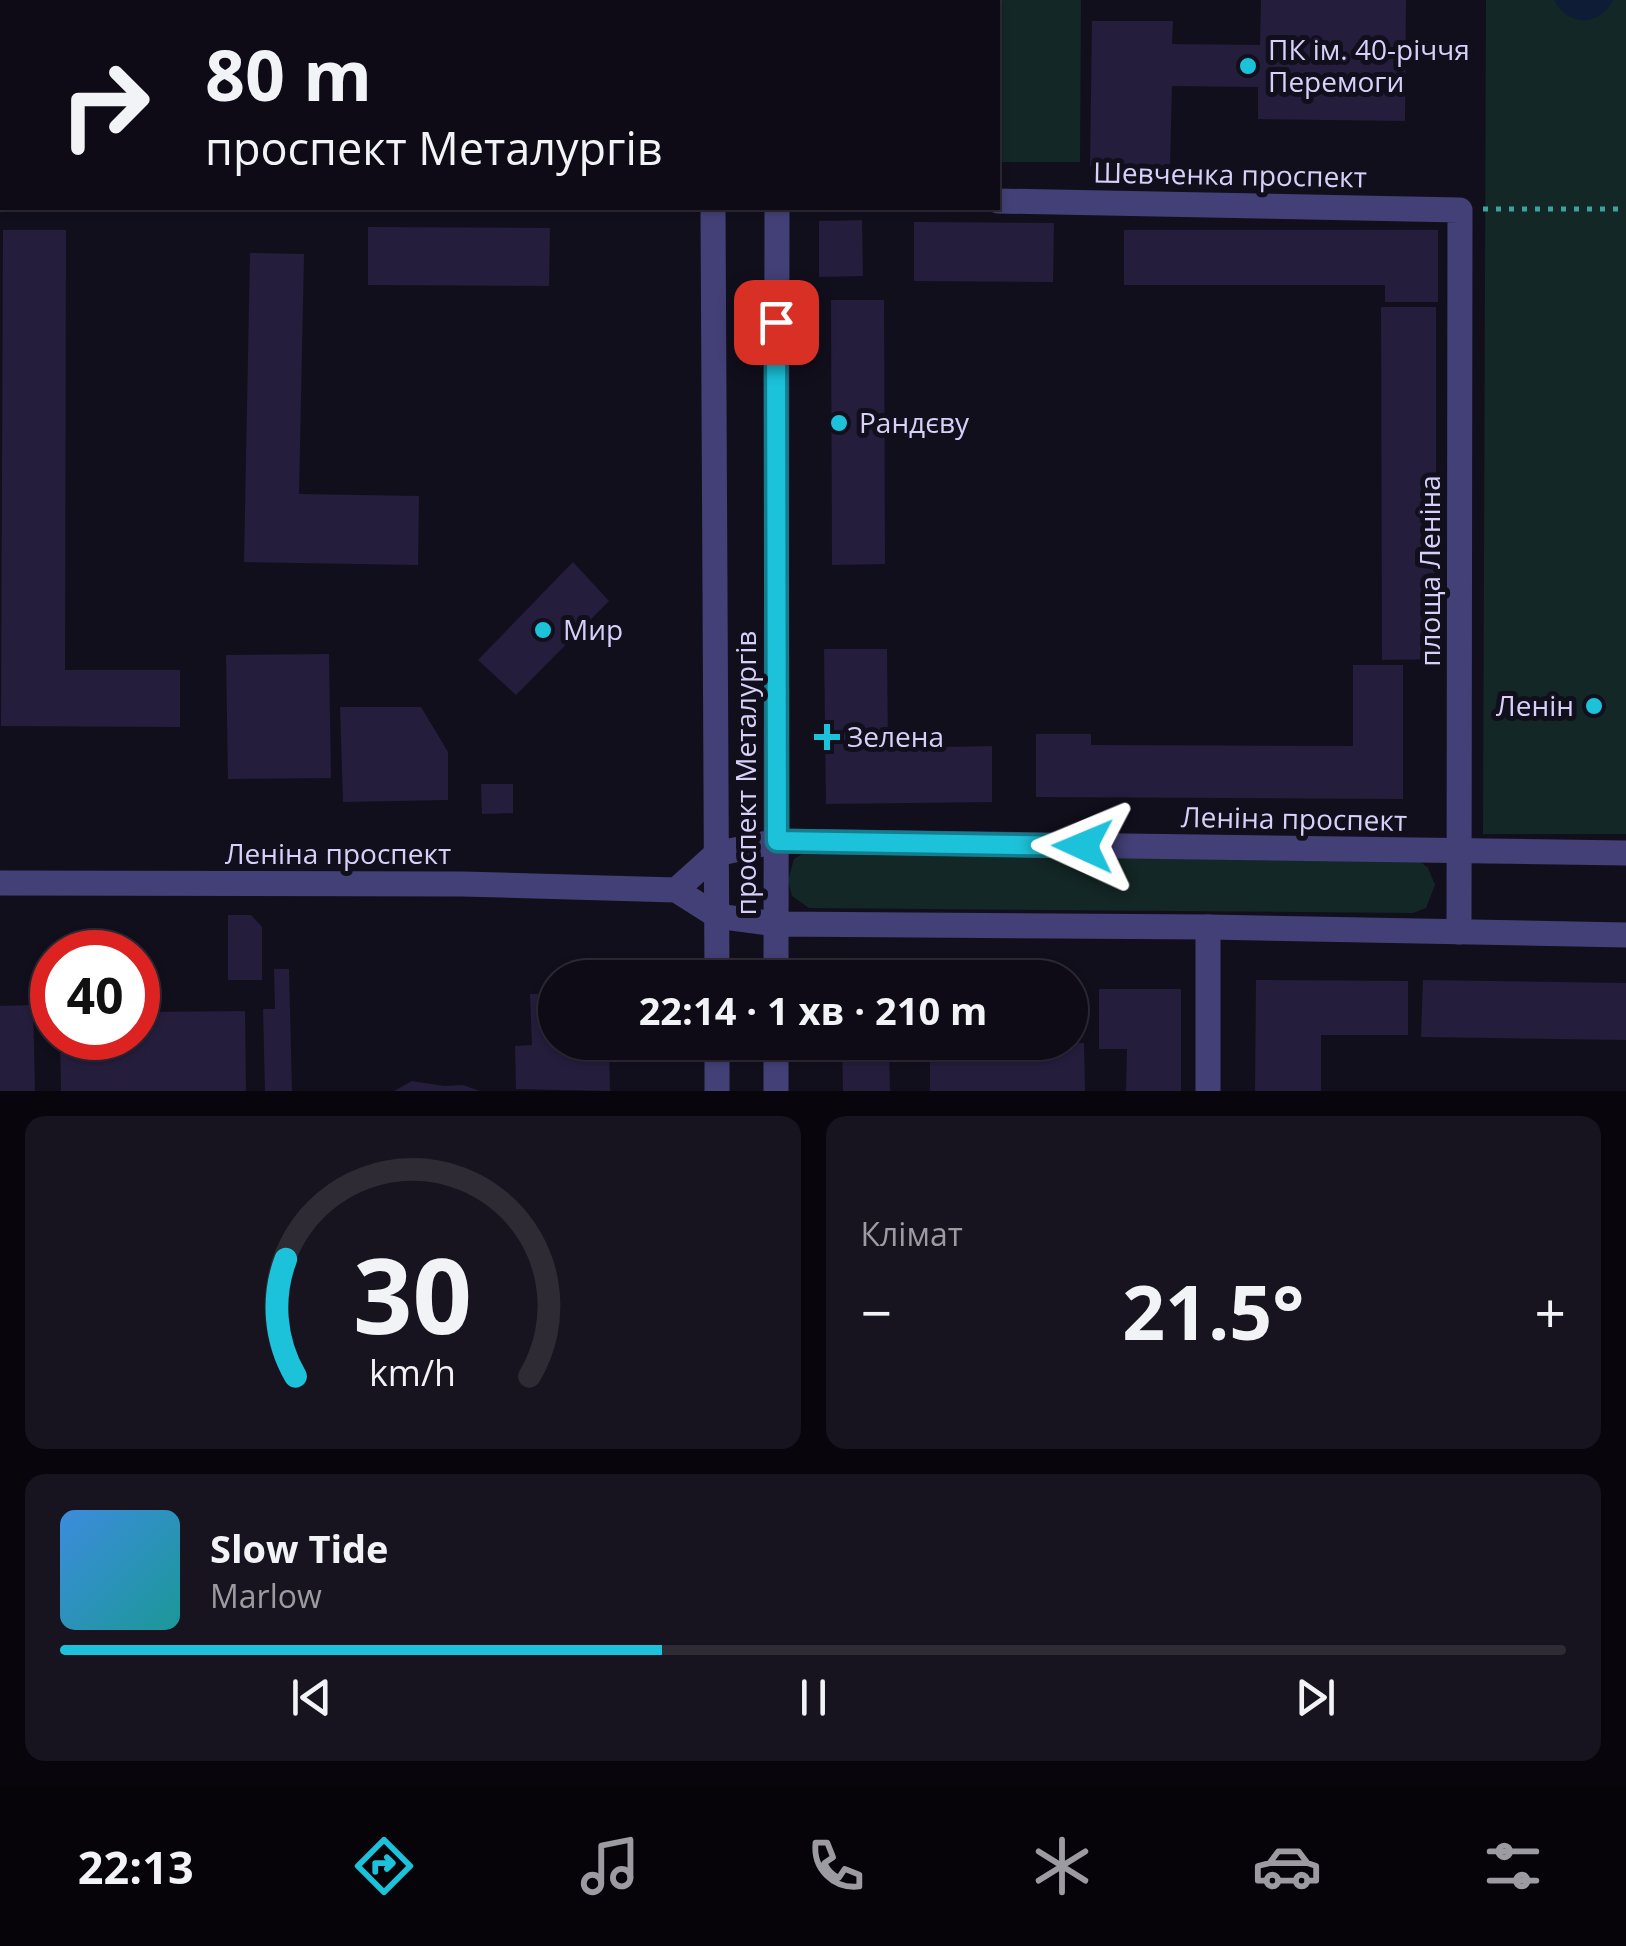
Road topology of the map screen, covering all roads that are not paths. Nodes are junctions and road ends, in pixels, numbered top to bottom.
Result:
1 (1000, 202) edge
2 (713, 210) edge
3 (777, 210) edge
4 (1460, 210) joint
5 (777, 841) junction
6 (1459, 851) junction
7 (1626, 853) edge
8 (716, 854) junction
9 (0, 883) edge
10 (676, 890) junction
11 (716, 916) junction
12 (776, 924) junction
13 (1208, 927) junction
14 (1458, 932) junction
15 (1626, 935) edge
16 (716, 960) edge
17 (776, 960) edge
18 (717, 1060) edge
19 (776, 1060) edge
20 (717, 1091) edge
21 (776, 1091) edge
22 (1208, 1091) edge

1 - 4 street, Шевченка проспект
2 - 8 street, проспект Металургів
3 - 5 street, проспект Металургів
4 - 6 street, площа Леніна
5 - 6 street, Леніна проспект
5 - 8 street, Леніна проспект
5 - 12 street, проспект Металургів
6 - 7 street, Леніна проспект
6 - 14 street, площа Леніна
8 - 10 street, Леніна проспект
8 - 11 street, проспект Металургів
9 - 10 street, Леніна проспект
10 - 11 street
11 - 12 street
11 - 16 street, проспект Металургів
12 - 13 street
12 - 17 street, проспект Металургів
13 - 14 street
13 - 22 street
14 - 15 street
18 - 20 street
19 - 21 street

